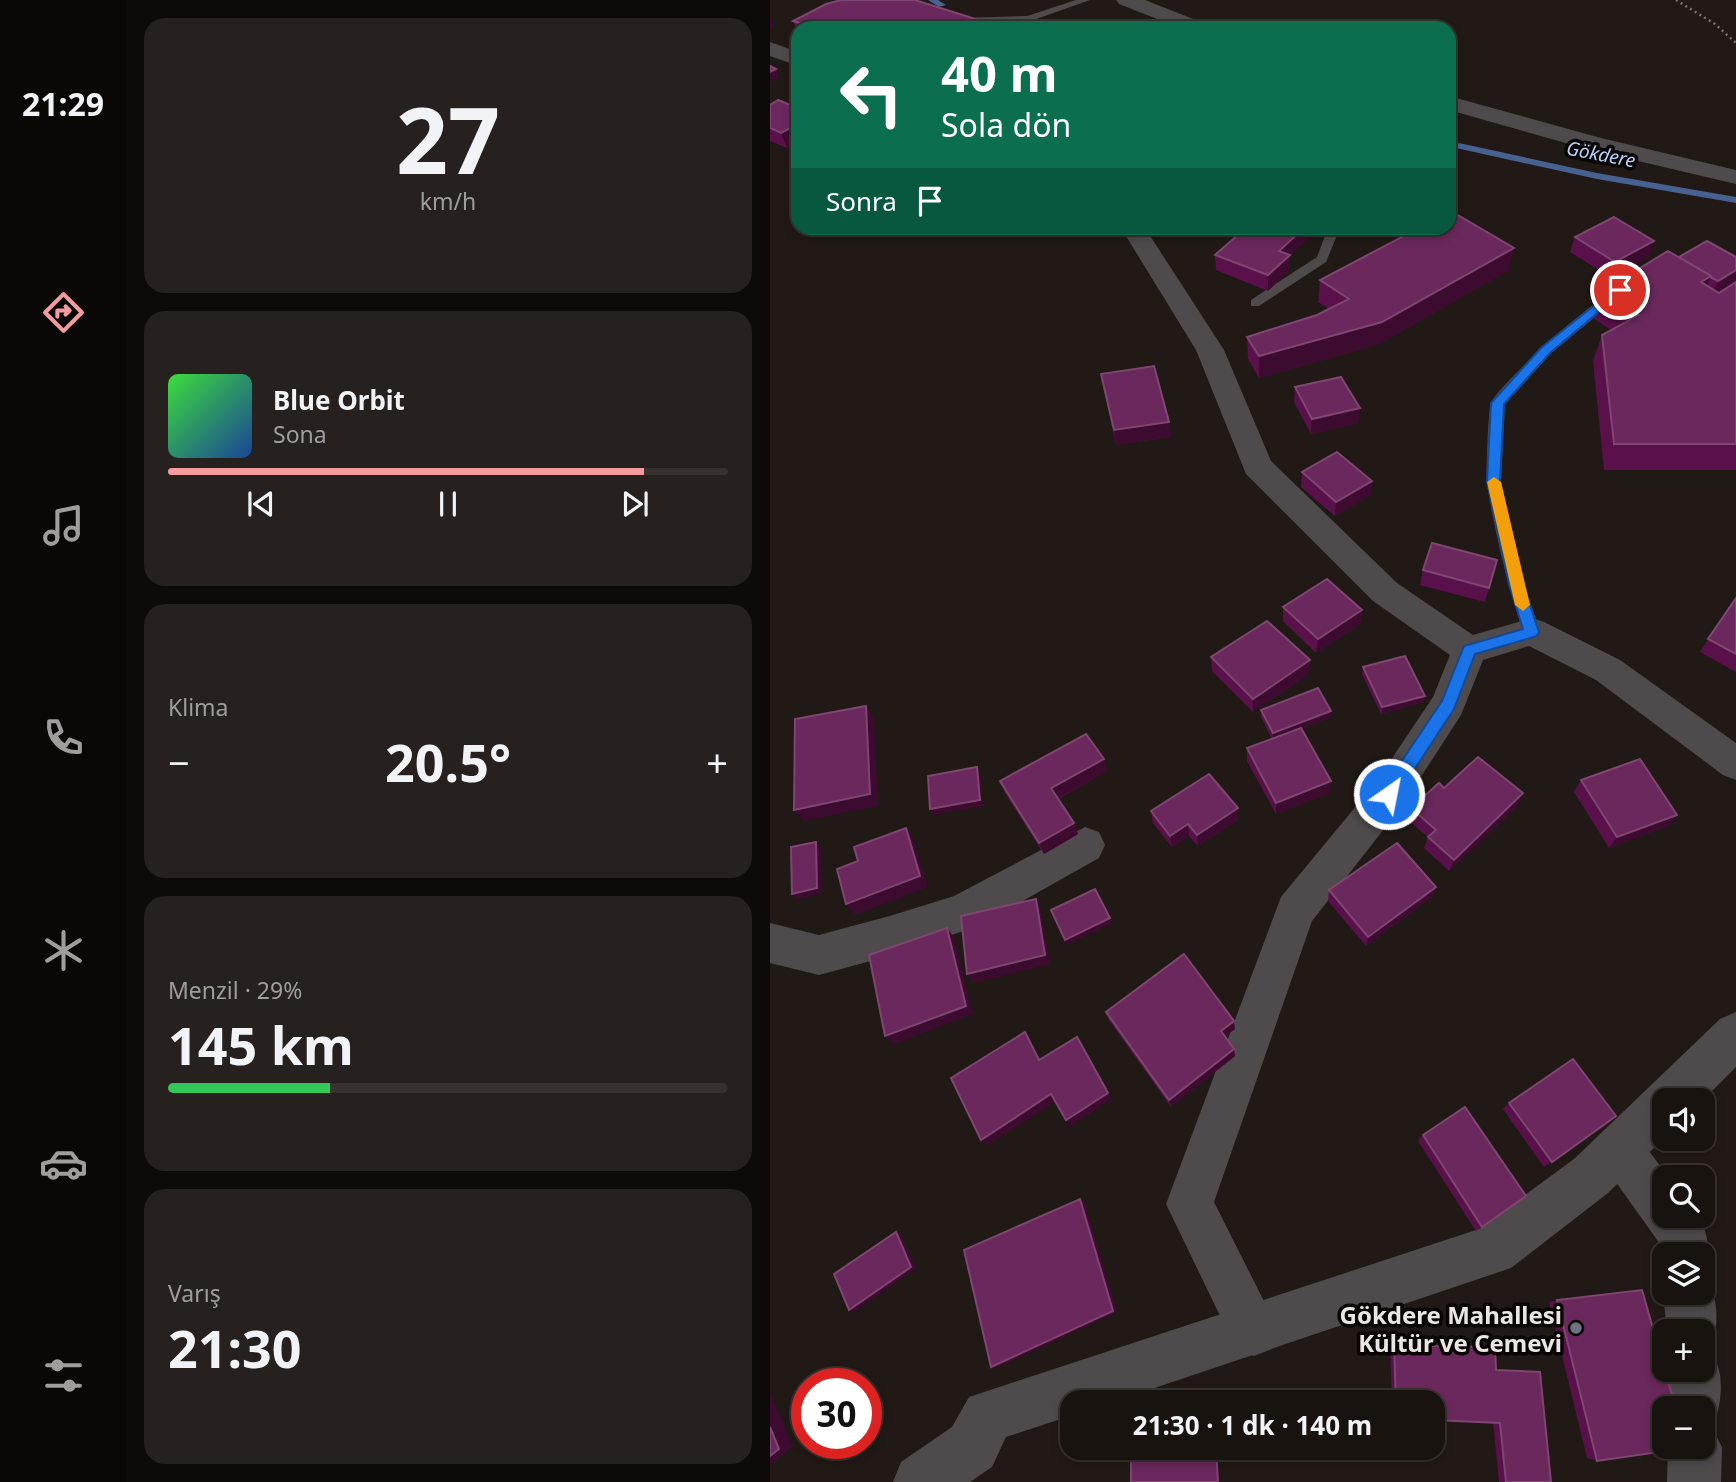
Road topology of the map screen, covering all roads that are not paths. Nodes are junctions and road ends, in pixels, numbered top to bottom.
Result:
1 (1086, 0) edge
2 (1126, 0) edge
3 (988, 21) edge
4 (1181, 21) edge
5 (770, 48) edge
6 (791, 57) edge
7 (1456, 107) edge
8 (1736, 177) edge
9 (1137, 235) edge
10 (1331, 235) edge
11 (1626, 285) edge
12 (1255, 303) dead end
13 (1532, 632) junction
14 (1469, 650) junction
15 (1736, 764) edge
16 (1085, 845) dead end
17 (770, 943) edge
18 (1733, 1046) edge
19 (1683, 1088) edge
20 (1652, 1116) edge
21 (1619, 1148) junction
22 (1652, 1193) edge
23 (1254, 1331) junction
24 (1695, 1459) edge
25 (974, 1465) edge
26 (920, 1482) edge
27 (1694, 1482) edge

1 - 3 lane
2 - 4 street
5 - 6 street
7 - 8 street
9 - 14 street
10 - 12 lane
11 - 13 lane
13 - 14 street
13 - 15 street
14 - 23 street
16 - 17 street
18 - 19 street
20 - 21 street
21 - 22 street
21 - 23 street
23 - 25 street
24 - 27 street
25 - 26 street

